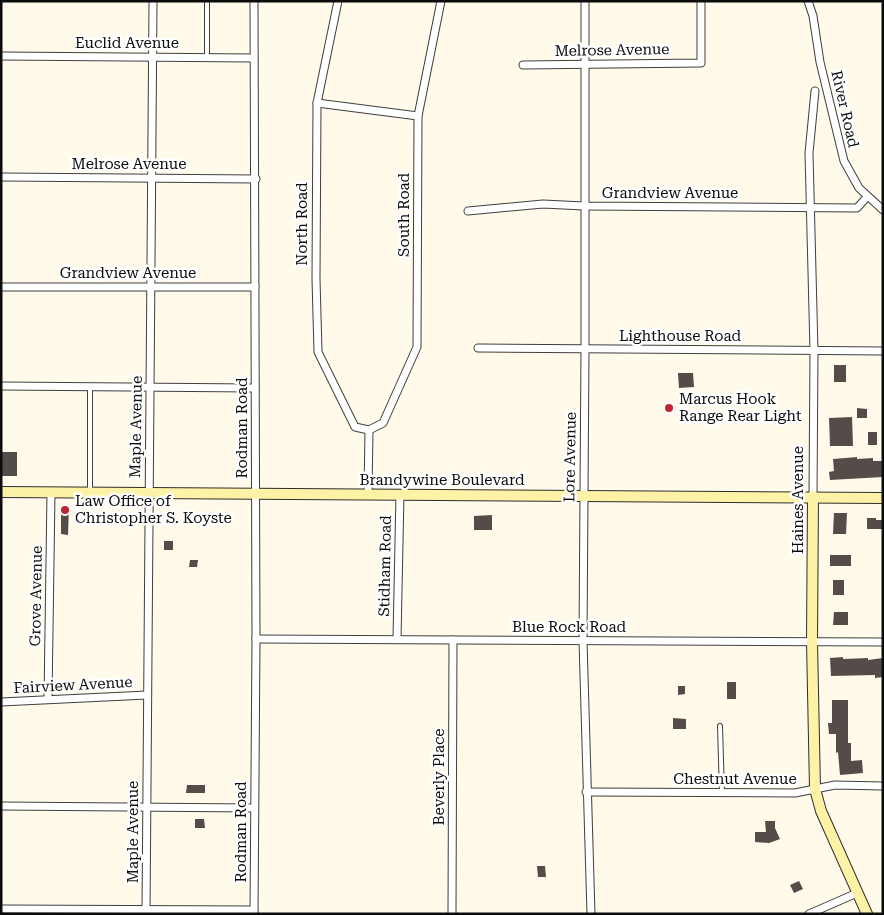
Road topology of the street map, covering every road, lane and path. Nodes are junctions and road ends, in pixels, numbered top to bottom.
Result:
1 (154, 1) edge
2 (207, 1) edge
3 (254, 1) edge
4 (338, 1) edge
5 (441, 1) edge
6 (585, 1) edge
7 (701, 1) edge
8 (808, 1) edge
9 (814, 1) edge
10 (813, 16) junction
11 (1, 56) edge
12 (153, 57) junction
13 (207, 57) junction
14 (253, 58) junction
15 (585, 64) junction
16 (523, 65) dead end
17 (815, 91) dead end
18 (317, 103) junction
19 (418, 116) junction
20 (1, 177) edge
21 (152, 178) junction
22 (256, 179) junction
23 (867, 196) junction
24 (584, 206) junction
25 (810, 208) junction
26 (883, 210) edge
27 (468, 211) dead end
28 (1, 287) edge
29 (151, 287) junction
30 (255, 287) junction
31 (478, 348) dead end
32 (585, 349) junction
33 (883, 350) edge
34 (814, 351) junction
35 (1, 386) edge
36 (90, 386) junction
37 (150, 387) junction
38 (255, 388) junction
39 (369, 430) junction
40 (1, 492) edge
41 (51, 492) junction
42 (90, 493) junction
43 (149, 494) junction
44 (256, 494) junction
45 (368, 494) junction
46 (400, 494) junction
47 (584, 496) junction
48 (813, 496) junction
49 (883, 498) edge
50 (256, 638) junction
51 (397, 639) junction
52 (453, 640) junction
53 (583, 641) junction
54 (812, 642) junction
55 (883, 642) edge
56 (147, 695) junction
57 (48, 699) junction
58 (1, 702) edge
59 (720, 726) dead end
60 (883, 786) edge
61 (815, 789) junction
62 (586, 792) junction
63 (722, 793) junction
64 (1, 806) edge
65 (147, 807) junction
66 (254, 808) junction
67 (857, 893) junction
68 (1, 909) edge
69 (146, 912) edge
70 (254, 912) edge
71 (452, 914) edge
72 (590, 914) edge
73 (809, 914) edge
74 (866, 914) edge

1 - 12 street, Maple Avenue
2 - 13 lane
3 - 14 street, Rodman Road
4 - 18 street, North Road
5 - 19 street, South Road
6 - 15 street, Lore Avenue
7 - 15 street, Melrose Avenue
8 - 10 street, River Road
9 - 10 street
10 - 23 street, River Road
11 - 12 street, Euclid Avenue
12 - 13 street, Euclid Avenue
12 - 21 street, Maple Avenue
13 - 14 street, Euclid Avenue
14 - 22 street, Rodman Road
15 - 16 street, Melrose Avenue
15 - 24 street, Lore Avenue
17 - 25 street, Haines Avenue
18 - 19 street
18 - 39 street, North Road
19 - 39 street, South Road
20 - 21 street, Melrose Avenue
21 - 22 street, Melrose Avenue
21 - 29 street, Maple Avenue
22 - 30 street, Rodman Road
23 - 25 street, Grandview Avenue
23 - 26 street, River Road
24 - 25 street, Grandview Avenue
24 - 27 street, Grandview Avenue
24 - 32 street, Lore Avenue
25 - 34 street, Haines Avenue
28 - 29 street, Grandview Avenue
29 - 30 street, Grandview Avenue
29 - 37 street, Maple Avenue
30 - 38 street, Rodman Road
31 - 32 street, Lighthouse Road
32 - 34 street, Lighthouse Road
32 - 47 street, Lore Avenue
33 - 34 street, Lighthouse Road
34 - 48 street, Haines Avenue
35 - 36 street
36 - 37 street
36 - 42 lane
37 - 38 street
37 - 43 street, Maple Avenue
38 - 44 street, Rodman Road
39 - 45 street
40 - 41 street, Brandywine Boulevard
41 - 42 street, Brandywine Boulevard
41 - 57 street, Grove Avenue
42 - 43 street, Brandywine Boulevard
43 - 44 street, Brandywine Boulevard
43 - 56 street, Maple Avenue
44 - 45 street, Brandywine Boulevard
44 - 50 street, Rodman Road
45 - 46 street, Brandywine Boulevard
46 - 47 street, Brandywine Boulevard
46 - 51 street, Stidham Road
47 - 48 street, Brandywine Boulevard
47 - 53 street, Lore Avenue
48 - 49 street, Brandywine Boulevard
48 - 54 street, Haines Avenue
50 - 51 street, Blue Rock Road
50 - 66 street, Rodman Road
51 - 52 street, Blue Rock Road
52 - 53 street, Blue Rock Road
52 - 71 street, Beverly Place
53 - 54 street, Blue Rock Road
53 - 62 street, Lore Avenue
54 - 55 street, Blue Rock Road
54 - 61 street, Haines Avenue
56 - 57 street, Fairview Avenue
56 - 65 street, Maple Avenue
57 - 58 street, Fairview Avenue
59 - 63 lane
60 - 61 street, Chestnut Avenue
61 - 63 street, Chestnut Avenue
61 - 67 street, Haines Avenue
62 - 63 street, Chestnut Avenue
62 - 72 street, Lore Avenue
64 - 65 street
65 - 66 street
65 - 69 street, Maple Avenue
66 - 70 street, Rodman Road
67 - 73 street
67 - 74 street, Haines Avenue
68 - 69 street
69 - 70 street

